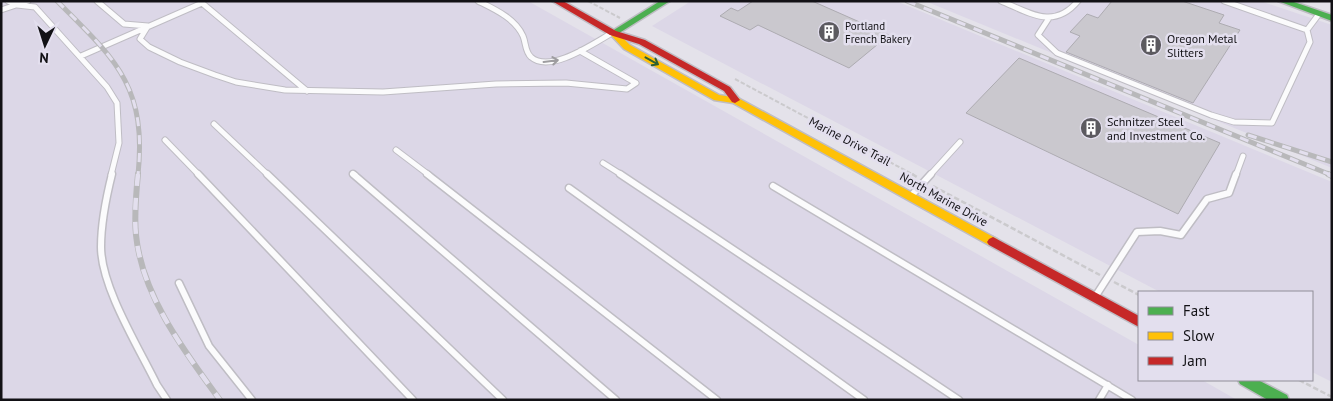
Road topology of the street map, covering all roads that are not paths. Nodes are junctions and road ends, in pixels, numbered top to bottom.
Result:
1 (8, 1) edge
2 (28, 1) edge
3 (97, 1) edge
4 (478, 1) edge
5 (556, 1) edge
6 (666, 1) edge
7 (1001, 1) edge
8 (1078, 1) edge
9 (1224, 1) edge
10 (1282, 1) edge
11 (201, 2) edge
12 (17, 5) junction
13 (1, 10) edge
14 (1319, 14) junction
15 (1049, 18) junction
16 (1332, 18) edge
17 (146, 26) junction
18 (1307, 30) junction
19 (613, 33) junction
20 (580, 51) junction
21 (81, 56) junction
22 (307, 91) junction
23 (214, 124) dead end
24 (165, 140) dead end
25 (960, 142) dead end
26 (396, 150) dead end
27 (1243, 156) dead end
28 (603, 163) dead end
29 (353, 174) dead end
30 (774, 186) dead end
31 (569, 188) dead end
32 (911, 196) junction
33 (179, 283) dead end
34 (1095, 297) junction
35 (1138, 321) edge
36 (1247, 381) edge
37 (1108, 386) junction
38 (167, 400) edge
39 (252, 400) edge
40 (414, 400) edge
41 (503, 400) edge
42 (616, 400) edge
43 (717, 400) edge
44 (864, 400) edge
45 (959, 400) edge
46 (1099, 400) edge
47 (1132, 400) edge
48 (1282, 400) edge

1 - 12 lane
2 - 12 lane
3 - 17 lane
4 -> 20 lane
5 - 19 main road, North Marine Drive
6 - 19 main road
7 - 15 lane
8 - 15 lane
9 - 18 lane
10 - 14 main road
11 - 17 lane
11 - 22 lane
12 - 13 lane
12 - 21 lane
14 - 16 main road
14 - 18 lane
15 - 18 lane
17 - 21 lane
17 - 22 lane
19 - 20 lane
19 - 32 main road, North Marine Drive
20 - 22 lane
21 - 38 lane
23 - 41 lane
24 - 40 lane
25 - 32 lane
26 - 43 lane
27 - 34 lane
28 - 45 lane
29 - 42 lane
30 - 37 lane
31 - 44 lane
32 - 34 main road, North Marine Drive
33 - 39 lane
34 - 35 main road, North Marine Drive
36 - 48 main road
37 - 46 lane
37 - 47 lane

